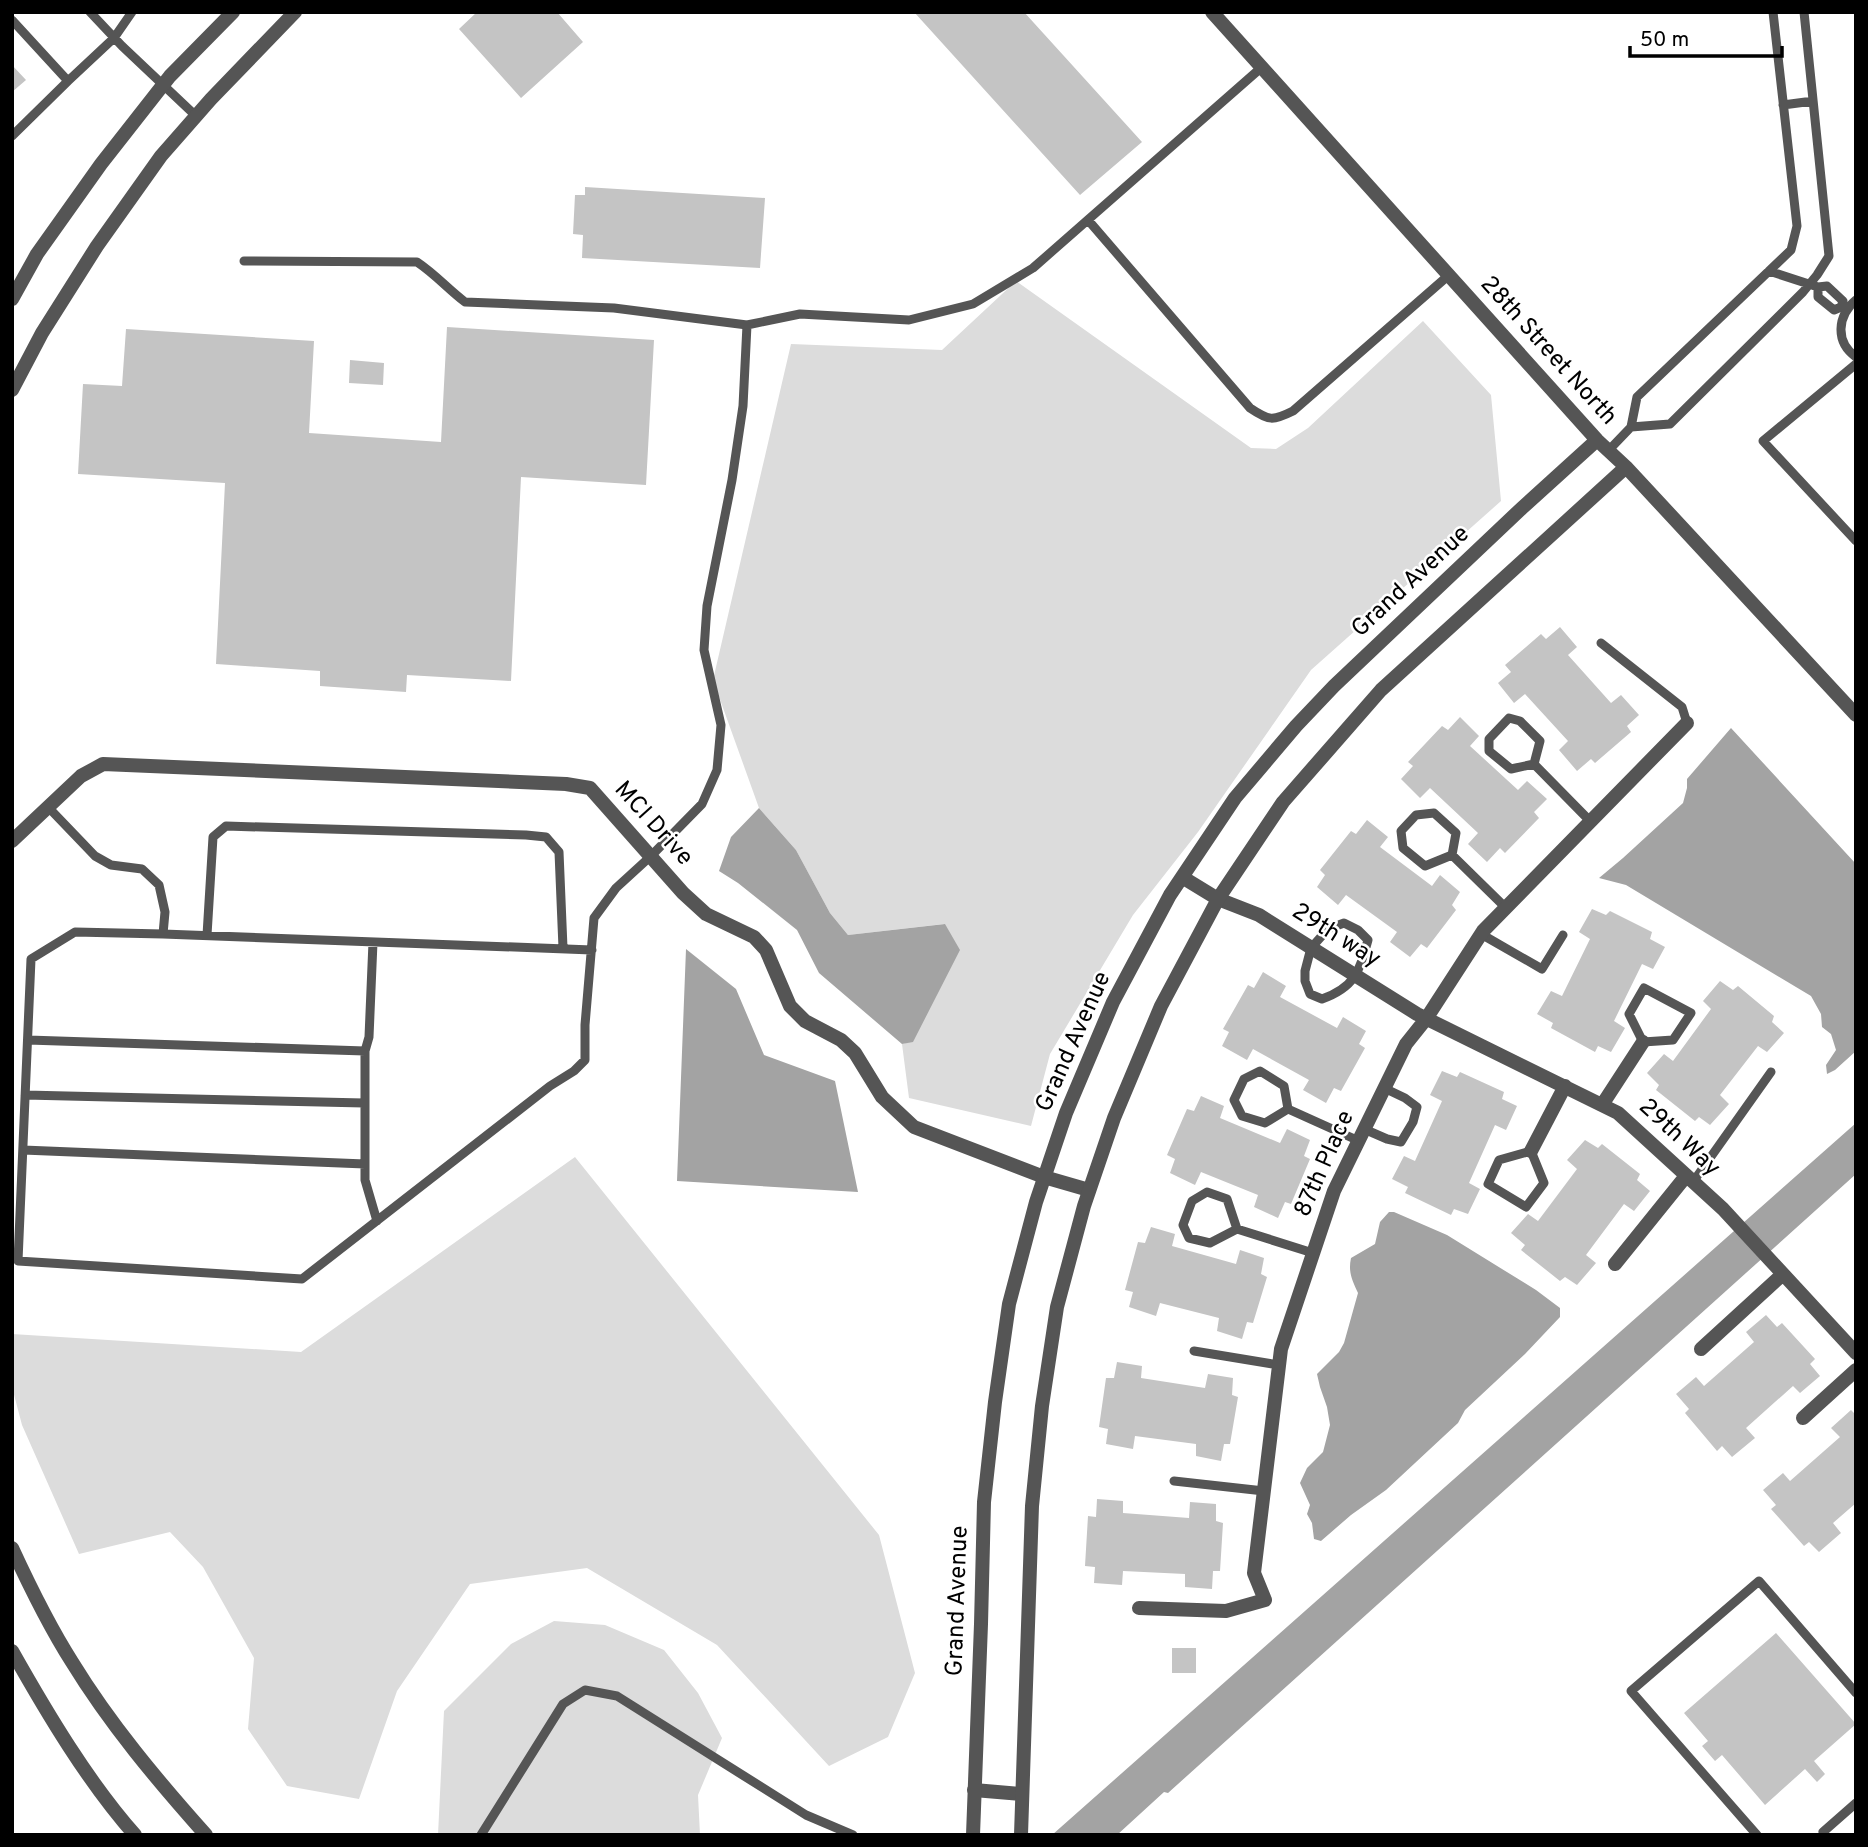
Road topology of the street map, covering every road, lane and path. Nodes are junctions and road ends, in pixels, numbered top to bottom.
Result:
1 (90, 12) edge
2 (132, 12) edge
3 (233, 12) edge
4 (295, 12) edge
5 (1212, 12) edge
6 (1773, 12) edge
7 (1804, 12) edge
8 (12, 20) edge
9 (114, 38) junction
10 (1262, 67) junction
11 (68, 81) junction
12 (162, 86) junction
13 (1813, 101) junction
14 (1783, 105) junction
15 (196, 116) junction
16 (12, 136) edge
17 (1088, 220) junction
18 (244, 261) dead end
19 (1769, 271) junction
20 (1449, 275) junction
21 (1813, 286) junction
22 (12, 299) edge
23 (1856, 300) edge
24 (1844, 309) junction
25 (747, 324) junction
26 (1856, 357) edge
27 (1856, 364) edge
28 (12, 390) edge
29 (1630, 427) junction
30 (1602, 445) junction
31 (1626, 467) junction
32 (1856, 541) edge
33 (1601, 643) dead end
34 (1856, 715) edge
35 (1687, 723) joint
36 (1534, 764) junction
37 (48, 807) junction
38 (1590, 821) junction
39 (12, 841) edge
40 (1452, 855) junction
41 (651, 856) junction
42 (1182, 877) junction
43 (1218, 899) junction
44 (1506, 908) junction
45 (163, 934) junction
46 (1481, 934) junction
47 (207, 935) junction
48 (1563, 935) dead end
49 (373, 942) junction
50 (563, 948) junction
51 (1311, 948) junction
52 (592, 950) junction
53 (1356, 976) junction
54 (1426, 1019) junction
55 (28, 1040) junction
56 (1643, 1042) junction
57 (365, 1051) junction
58 (1771, 1072) dead end
59 (1565, 1086) junction
60 (1384, 1088) junction
61 (25, 1095) junction
62 (365, 1103) junction
63 (1602, 1105) junction
64 (1287, 1110) junction
65 (1361, 1135) junction
66 (23, 1150) junction
67 (1531, 1151) junction
68 (365, 1164) junction
69 (1044, 1177) junction
70 (1690, 1179) junction
71 (1089, 1190) junction
72 (377, 1221) junction
73 (1237, 1229) junction
74 (1313, 1253) junction
75 (1615, 1264) dead end
76 (1783, 1274) junction
77 (1702, 1349) dead end
78 (1194, 1351) dead end
79 (1856, 1353) edge
80 (1279, 1365) junction
81 (1856, 1370) edge
82 (1803, 1418) dead end
83 (1174, 1481) dead end
84 (1264, 1491) junction
85 (12, 1548) edge
86 (1139, 1608) dead end
87 (12, 1651) edge
88 (1856, 1693) edge
89 (974, 1790) junction
90 (1022, 1794) junction
91 (1856, 1803) edge
92 (197, 1832) edge
93 (1822, 1834) edge
94 (135, 1835) edge
95 (481, 1835) edge
96 (853, 1835) edge
97 (973, 1835) edge
98 (1021, 1835) edge
99 (1757, 1835) edge

1 - 9 lane
2 - 9 lane
3 - 12 street
4 - 15 street
5 - 10 street, 28th Street North
6 - 14 lane
7 - 13 lane
8 - 11 lane
9 - 11 lane
9 - 12 lane
10 - 17 lane
10 - 20 street, 28th Street North
11 - 16 lane
12 - 15 lane
12 - 22 street
13 - 14 lane
13 - 21 lane
14 - 19 lane
15 - 28 street
17 - 20 lane
17 - 25 lane
18 - 25 lane
19 - 21 lane
19 - 29 lane
20 - 30 street, 28th Street North
21 - 24 lane
21 - 29 lane
23 - 24 lane
24 - 26 lane
25 - 41 lane
27 - 32 lane
29 - 30 lane
30 - 31 street, 28th Street North
30 - 42 street, Grand Avenue
31 - 34 street, 28th Street North
31 - 43 street
33 - 35 lane
35 - 38 street, 87th Place
36 - 36 lane
36 - 38 lane
37 - 39 street, MCI Drive
37 - 41 street, MCI Drive
37 - 45 lane
38 - 44 street, 87th Place
40 - 40 lane
40 - 44 lane
41 - 52 lane
41 - 69 street, MCI Drive
42 - 43 street, 29th way
42 - 69 street, Grand Avenue
43 - 51 street, 29th way
43 - 71 street
44 - 46 street, 87th Place
45 - 47 lane
45 - 55 lane
46 - 48 lane
46 - 54 street, 87th Place
47 - 49 lane
47 - 50 lane
49 - 50 lane
49 - 57 lane
50 - 52 lane
51 - 53 street, 29th way
51 - 53 lane
51 - 53 lane
52 - 72 lane
53 - 54 street, 29th way
54 - 59 street, 29th Way
54 - 60 street, 87th Place
55 - 57 lane
55 - 61 lane
56 - 56 lane
56 - 63 street
57 - 62 lane
58 - 70 lane
59 - 63 street, 29th Way
59 - 67 street
60 - 65 street, 87th Place
60 - 65 lane
61 - 62 lane
61 - 66 lane
62 - 68 lane
63 - 70 street, 29th Way
64 - 64 lane
64 - 65 lane
65 - 74 street, 87th Place
66 - 68 lane
66 - 72 lane
67 - 67 lane
68 - 72 lane
69 - 71 street, MCI Drive
69 - 89 street, Grand Avenue
70 - 75 street
70 - 76 street, 29th Way
71 - 90 street
73 - 73 lane
73 - 74 lane
74 - 80 street, 87th Place
76 - 77 street
76 - 79 street, 29th Way
78 - 80 lane
80 - 84 street, 87th Place
81 - 82 street
83 - 84 lane
84 - 86 street, 87th Place
85 - 92 street
87 - 94 street
88 - 99 lane
89 - 90 street
89 - 97 street, Grand Avenue
90 - 98 street
91 - 93 lane
95 - 96 lane

